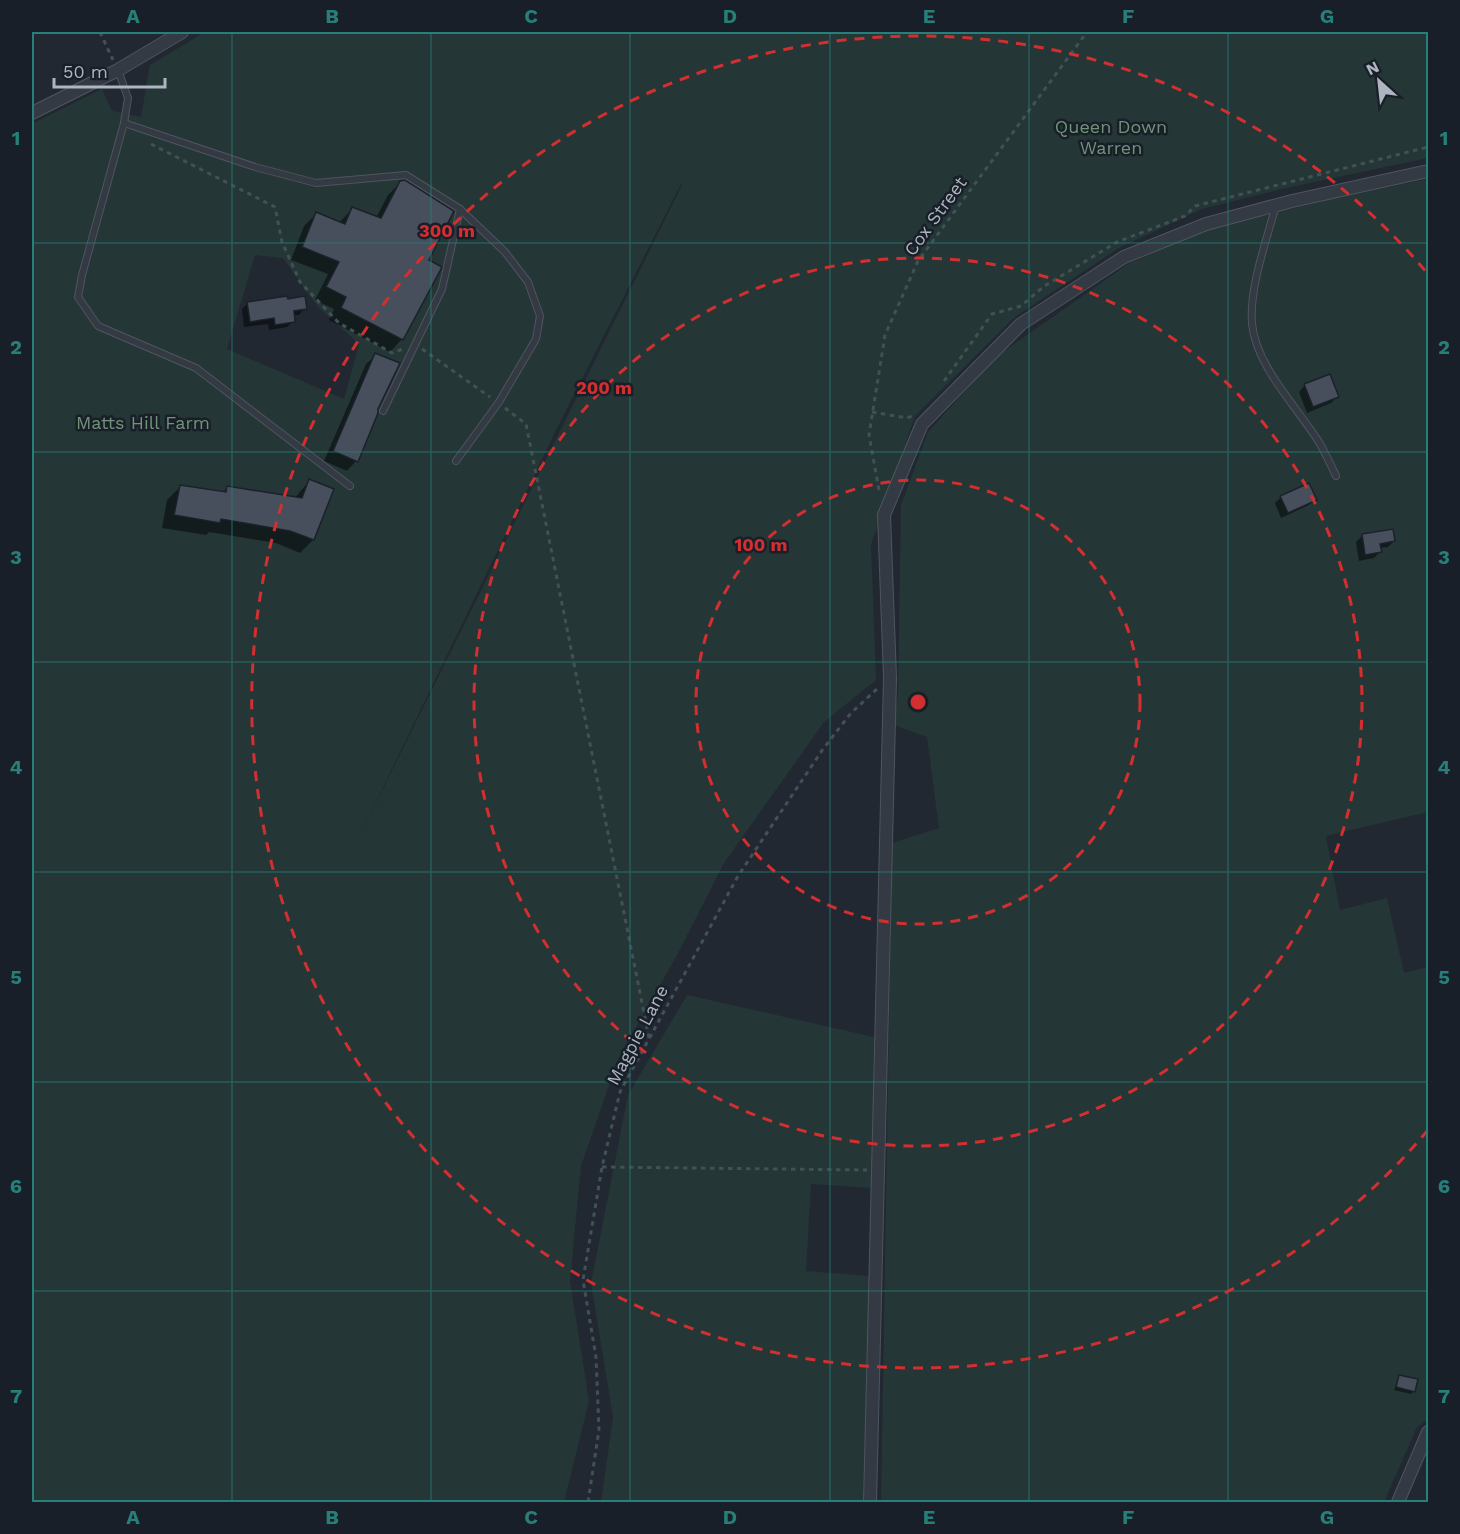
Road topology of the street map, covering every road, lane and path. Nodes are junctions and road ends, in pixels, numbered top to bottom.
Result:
1 (100, 32) edge
2 (182, 32) edge
3 (1088, 32) edge
4 (118, 70) junction
5 (32, 113) edge
6 (124, 123) junction
7 (149, 143) dead end
8 (1428, 171) edge
9 (1276, 205) junction
10 (460, 209) junction
11 (415, 344) junction
12 (499, 402) junction
13 (382, 411) dead end
14 (456, 461) dead end
15 (1336, 476) dead end
16 (350, 486) dead end
17 (880, 492) dead end
18 (890, 678) junction
19 (649, 1038) junction
20 (602, 1167) junction
21 (878, 1171) junction
22 (1428, 1432) edge
23 (588, 1503) edge
24 (870, 1503) edge
25 (1398, 1503) edge

1 - 4 path
2 - 4 street
3 - 17 path, Cox Street
4 - 5 street
4 - 6 lane
6 - 10 lane
6 - 16 lane
7 - 11 path
8 - 9 street
9 - 15 lane
9 - 18 street
10 - 11 lane
10 - 12 lane
11 - 12 path
11 - 13 lane
12 - 14 lane
12 - 19 path
18 - 19 path, Magpie Lane
18 - 21 street
19 - 20 path, Magpie Lane
20 - 21 path
20 - 23 path, Magpie Lane
21 - 24 street
22 - 25 street

